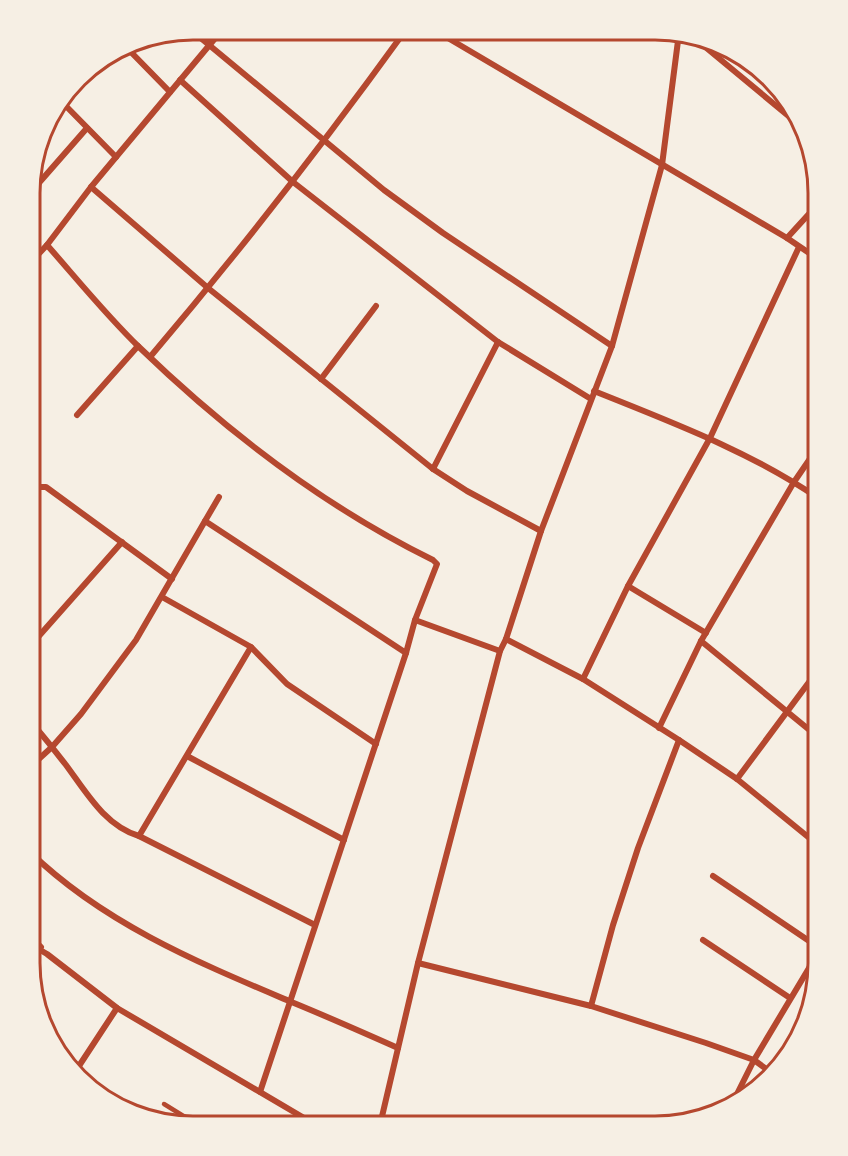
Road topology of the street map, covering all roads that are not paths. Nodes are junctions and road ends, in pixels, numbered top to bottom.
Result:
1 (202, 40) edge
2 (213, 40) edge
3 (398, 40) edge
4 (451, 40) edge
5 (678, 43) edge
6 (208, 46) junction
7 (712, 52) edge
8 (132, 53) edge
9 (180, 80) junction
10 (170, 92) junction
11 (778, 106) joint
12 (67, 108) edge
13 (783, 110) edge
14 (87, 128) junction
15 (325, 141) junction
16 (116, 157) junction
17 (662, 165) junction
18 (41, 180) edge
19 (293, 182) junction
20 (91, 187) junction
21 (808, 215) edge
22 (787, 238) junction
23 (47, 245) junction
24 (799, 247) junction
25 (40, 252) edge
26 (808, 253) edge
27 (208, 288) junction
28 (376, 306) dead end
29 (498, 342) junction
30 (138, 346) junction
31 (612, 346) junction
32 (150, 357) junction
33 (321, 379) junction
34 (594, 391) junction
35 (591, 399) junction
36 (76, 415) dead end
37 (710, 438) junction
38 (808, 462) edge
39 (434, 469) junction
40 (794, 482) junction
41 (40, 487) edge
42 (808, 491) edge
43 (219, 497) dead end
44 (205, 521) junction
45 (541, 531) junction
46 (122, 542) junction
47 (172, 579) junction
48 (628, 586) junction
49 (162, 597) junction
50 (415, 620) junction
51 (706, 633) junction
52 (40, 635) edge
53 (506, 639) junction
54 (701, 641) junction
55 (251, 647) junction
56 (500, 651) junction
57 (406, 653) junction
58 (583, 679) junction
59 (807, 685) edge
60 (788, 712) junction
61 (659, 728) junction
62 (807, 728) edge
63 (40, 733) edge
64 (679, 740) junction
65 (376, 744) junction
66 (52, 747) junction
67 (187, 756) junction
68 (40, 758) edge
69 (737, 779) junction
70 (807, 835) edge
71 (139, 836) junction
72 (344, 840) junction
73 (40, 860) edge
74 (713, 876) dead end
75 (315, 925) junction
76 (703, 940) dead end
77 (807, 940) edge
78 (40, 946) edge
79 (40, 950) edge
80 (48, 954) junction
81 (418, 963) junction
82 (807, 972) edge
83 (790, 998) junction
84 (290, 1001) junction
85 (591, 1006) junction
86 (117, 1008) junction
87 (398, 1048) junction
88 (754, 1060) junction
89 (80, 1065) edge
90 (765, 1067) edge
91 (739, 1090) edge
92 (260, 1092) junction
93 (164, 1104) dead end
94 (181, 1115) edge
95 (301, 1116) edge
96 (382, 1116) edge

1 - 6 street
2 - 6 street
3 - 15 street
4 - 17 street
5 - 17 street
6 - 9 street
6 - 15 street
7 - 11 street
8 - 10 street
9 - 10 street
9 - 19 street
10 - 16 street
11 - 13 street
12 - 14 street
14 - 16 street
14 - 18 street
15 - 19 street
15 - 31 street
16 - 20 street
17 - 22 street
17 - 31 street
19 - 27 street
19 - 29 street
20 - 23 street
20 - 27 street
21 - 22 street
22 - 24 street
23 - 25 street
23 - 30 street
24 - 26 street
24 - 37 street
27 - 32 street
27 - 33 street
28 - 33 street
29 - 35 street
29 - 39 street
30 - 32 street
30 - 36 street
31 - 34 street
32 - 50 street
33 - 39 street
34 - 35 street
34 - 37 street
35 - 45 street
37 - 40 street
37 - 48 street
38 - 40 street
39 - 45 street
40 - 42 street
40 - 51 street
41 - 46 street
43 - 44 street
44 - 47 street
44 - 57 street
45 - 53 street
46 - 47 street
46 - 52 street
47 - 49 street
48 - 51 street
48 - 58 street
49 - 55 street
49 - 66 street
50 - 56 street
50 - 57 street
51 - 54 street
53 - 56 street
53 - 58 street
54 - 60 street
54 - 61 street
55 - 65 street
55 - 67 street
56 - 81 street
57 - 65 street
58 - 61 street
59 - 60 street
60 - 62 street
60 - 69 street
61 - 64 street
63 - 66 street
64 - 69 street
64 - 85 street
65 - 72 street
66 - 68 street
66 - 71 street
67 - 71 street
67 - 72 street
69 - 70 street
71 - 75 street
72 - 75 street
73 - 84 street
74 - 77 street
75 - 84 street
76 - 83 street
78 - 80 street
79 - 80 street
80 - 86 street
81 - 85 street
81 - 87 street
82 - 83 street
83 - 88 street
84 - 87 street
84 - 92 street
85 - 88 street
86 - 89 street
86 - 92 street
87 - 96 street
88 - 90 street
88 - 91 street
92 - 95 street
93 - 94 lane

